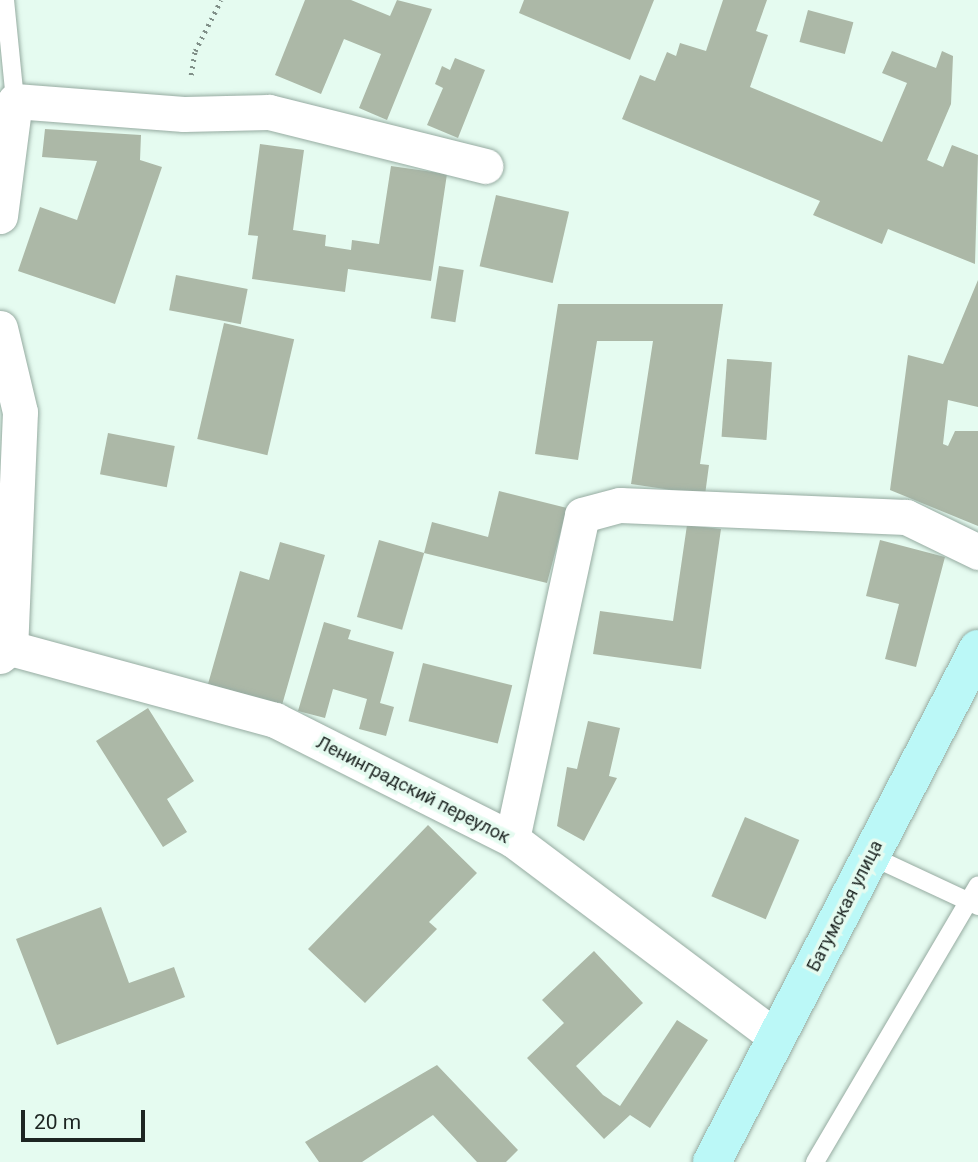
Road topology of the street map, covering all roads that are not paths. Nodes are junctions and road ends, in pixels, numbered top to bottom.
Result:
1 (5, 0) edge
2 (15, 101) junction
3 (485, 166) dead end
4 (0, 216) edge
5 (0, 328) edge
6 (978, 552) edge
7 (978, 649) edge
8 (5, 652) edge
9 (512, 839) junction
10 (871, 856) junction
11 (978, 885) edge
12 (973, 903) edge
13 (777, 1038) junction
14 (712, 1162) edge
15 (815, 1162) edge

1 - 2 lane
2 - 3 street
2 - 4 street
5 - 8 street
6 - 9 street
7 - 10 main road, Батумская улица
8 - 9 street, Ленинградский переулок
9 - 13 street, Ленинградский переулок
10 - 12 lane
10 - 13 main road, Батумская улица
11 - 12 lane
12 - 15 lane
13 - 14 main road, Батумская улица

